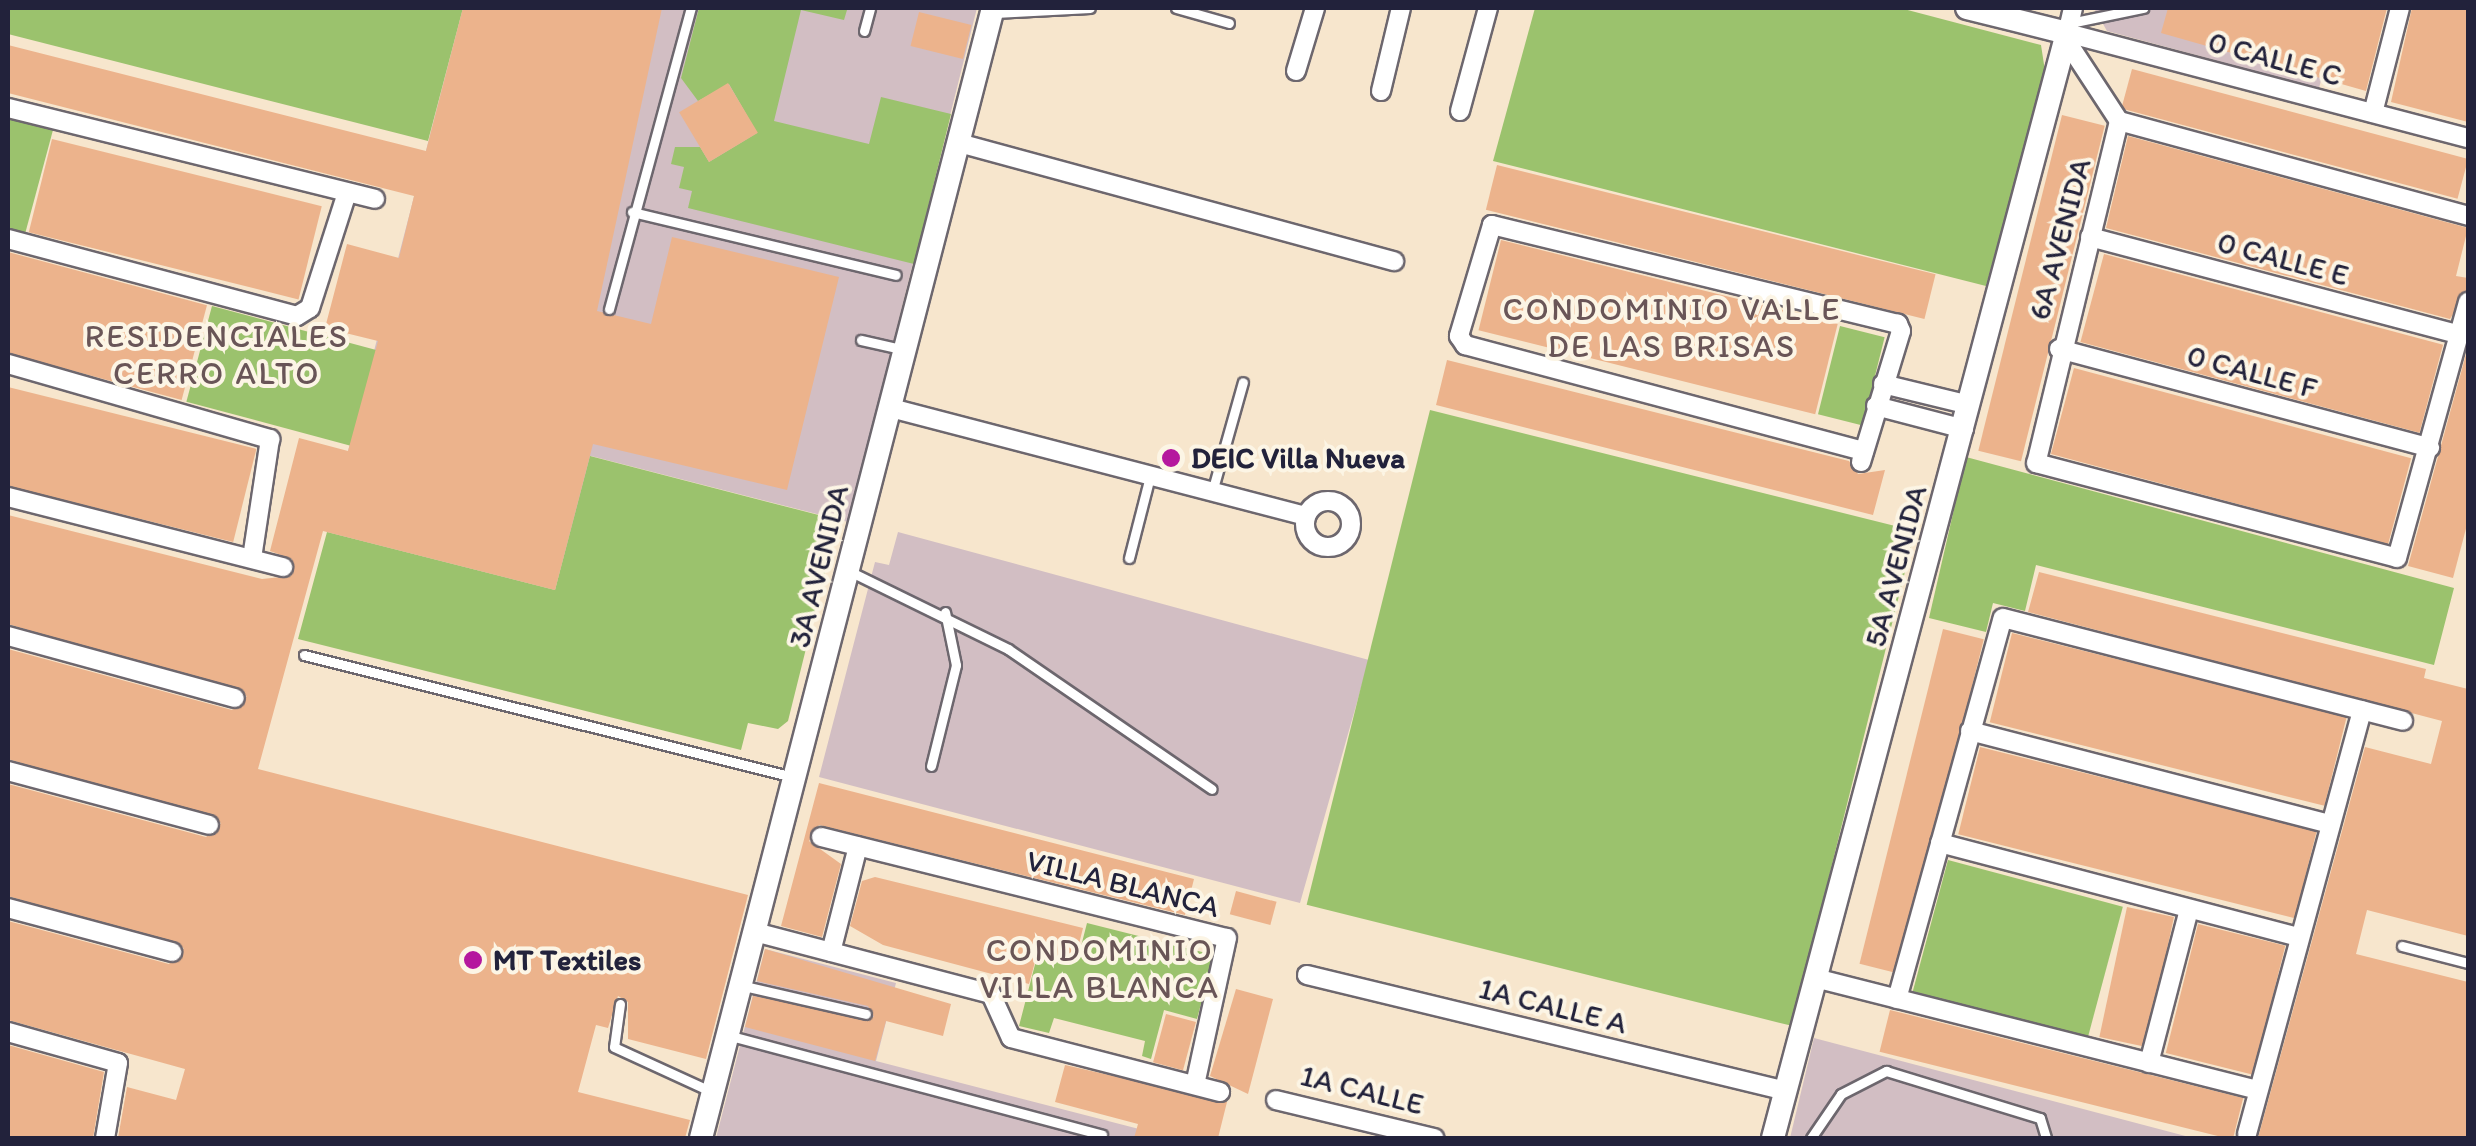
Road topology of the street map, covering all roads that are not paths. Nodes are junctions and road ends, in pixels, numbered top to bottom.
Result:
1 (690, 8) edge
2 (870, 8) edge
3 (1090, 8) edge
4 (1176, 8) edge
5 (1316, 8) edge
6 (1401, 8) edge
7 (1488, 8) edge
8 (1967, 8) edge
9 (2142, 8) edge
10 (2400, 8) edge
11 (2127, 9) edge
12 (993, 10) edge
13 (1230, 22) dead end
14 (2069, 26) edge
15 (864, 31) dead end
16 (1296, 71) dead end
17 (1381, 91) dead end
18 (8, 108) edge
19 (1460, 110) dead end
20 (2373, 113) junction
21 (2118, 121) junction
22 (2468, 138) edge
23 (959, 142) junction
24 (347, 192) junction
25 (375, 199) dead end
26 (632, 212) junction
27 (2468, 216) edge
28 (2090, 237) junction
29 (8, 239) edge
30 (1394, 261) dead end
31 (896, 275) dead end
32 (2468, 302) edge
33 (609, 309) dead end
34 (2461, 334) junction
35 (861, 340) dead end
36 (2060, 349) junction
37 (907, 351) junction
38 (8, 364) edge
39 (1243, 382) dead end
40 (1883, 384) junction
41 (1970, 405) junction
42 (1876, 406) junction
43 (891, 408) junction
44 (1964, 429) junction
45 (2430, 448) junction
46 (1150, 476) junction
47 (1212, 492) junction
48 (8, 496) edge
49 (1306, 516) dead end
50 (252, 558) junction
51 (1129, 558) dead end
52 (283, 566) dead end
53 (849, 571) junction
54 (945, 612) junction
55 (8, 636) edge
56 (304, 654) dead end
57 (235, 698) dead end
58 (2362, 710) junction
59 (2403, 721) dead end
60 (1970, 731) junction
61 (931, 766) dead end
62 (8, 771) edge
63 (796, 778) junction
64 (1212, 788) dead end
65 (2330, 824) junction
66 (210, 825) dead end
67 (821, 836) dead end
68 (1940, 843) junction
69 (858, 846) junction
70 (8, 908) edge
71 (2189, 909) junction
72 (755, 932) junction
73 (2300, 937) junction
74 (2402, 946) dead end
75 (172, 952) dead end
76 (831, 952) junction
77 (2468, 962) edge
78 (1307, 975) dead end
79 (1819, 979) junction
80 (741, 985) junction
81 (1897, 1000) junction
82 (620, 1004) dead end
83 (866, 1014) dead end
84 (8, 1032) edge
85 (728, 1036) junction
86 (2149, 1063) junction
87 (1195, 1086) junction
88 (2258, 1090) junction
89 (1786, 1091) junction
90 (713, 1092) junction
91 (1220, 1092) dead end
92 (1276, 1100) dead end
93 (1102, 1134) dead end
94 (2247, 1134) dead end
95 (105, 1138) edge
96 (702, 1138) edge
97 (1434, 1138) edge
98 (1773, 1138) edge
99 (1811, 1138) edge
100 (2046, 1138) edge

1 - 26 lane
2 - 15 lane
3 - 12 lane
4 - 13 lane
5 - 16 street
6 - 17 street
7 - 19 street
8 - 14 street
9 - 11 lane
10 - 20 street
11 - 14 lane
12 - 23 street, 3A AVENIDA
14 - 20 street, 0 CALLE C
14 - 21 street
14 - 41 street, 5A AVENIDA
18 - 24 street
20 - 22 street, 0 CALLE C
21 - 27 street
21 - 28 street, 6A AVENIDA
23 - 30 street
23 - 37 street, 3A AVENIDA
24 - 25 street
24 - 29 street
26 - 31 lane
26 - 33 lane
28 - 34 street, 0 CALLE E
28 - 36 street, 6A AVENIDA
32 - 34 street
34 - 45 street
35 - 37 lane
36 - 45 street, 0 CALLE F
36 - 45 street, 6A AVENIDA
37 - 43 street, 3A AVENIDA
38 - 50 street
39 - 47 lane
40 - 41 street
40 - 42 street
40 - 42 street
41 - 44 street, 5A AVENIDA
42 - 44 street
43 - 46 street
43 - 53 street, 3A AVENIDA
44 - 79 street, 5A AVENIDA
46 - 47 street
46 - 51 lane
47 - 49 street
48 - 50 street
50 - 52 street
53 - 54 lane
53 - 63 street, 3A AVENIDA
54 - 61 lane
54 - 64 lane
55 - 57 street
56 - 63 lane
58 - 59 street
58 - 60 street
58 - 65 street
60 - 65 street
60 - 68 street
62 - 66 street
63 - 72 street, 3A AVENIDA
65 - 73 street
67 - 69 street, VILLA BLANCA
68 - 71 street
68 - 81 street
69 - 76 street
69 - 87 street, VILLA BLANCA
70 - 75 street
71 - 73 street
71 - 86 street
72 - 76 street
72 - 80 street, 3A AVENIDA
73 - 88 street
74 - 77 lane
76 - 87 street
78 - 89 street, 1A CALLE A
79 - 81 street
79 - 89 street, 5A AVENIDA
80 - 83 lane
80 - 85 street, 3A AVENIDA
81 - 86 street
82 - 90 lane
84 - 95 street
85 - 90 street, 3A AVENIDA
85 - 93 lane
86 - 88 street
87 - 91 street
88 - 94 street
89 - 98 street, 5A AVENIDA
90 - 96 street, 3A AVENIDA
92 - 97 street, 1A CALLE
99 - 100 lane

